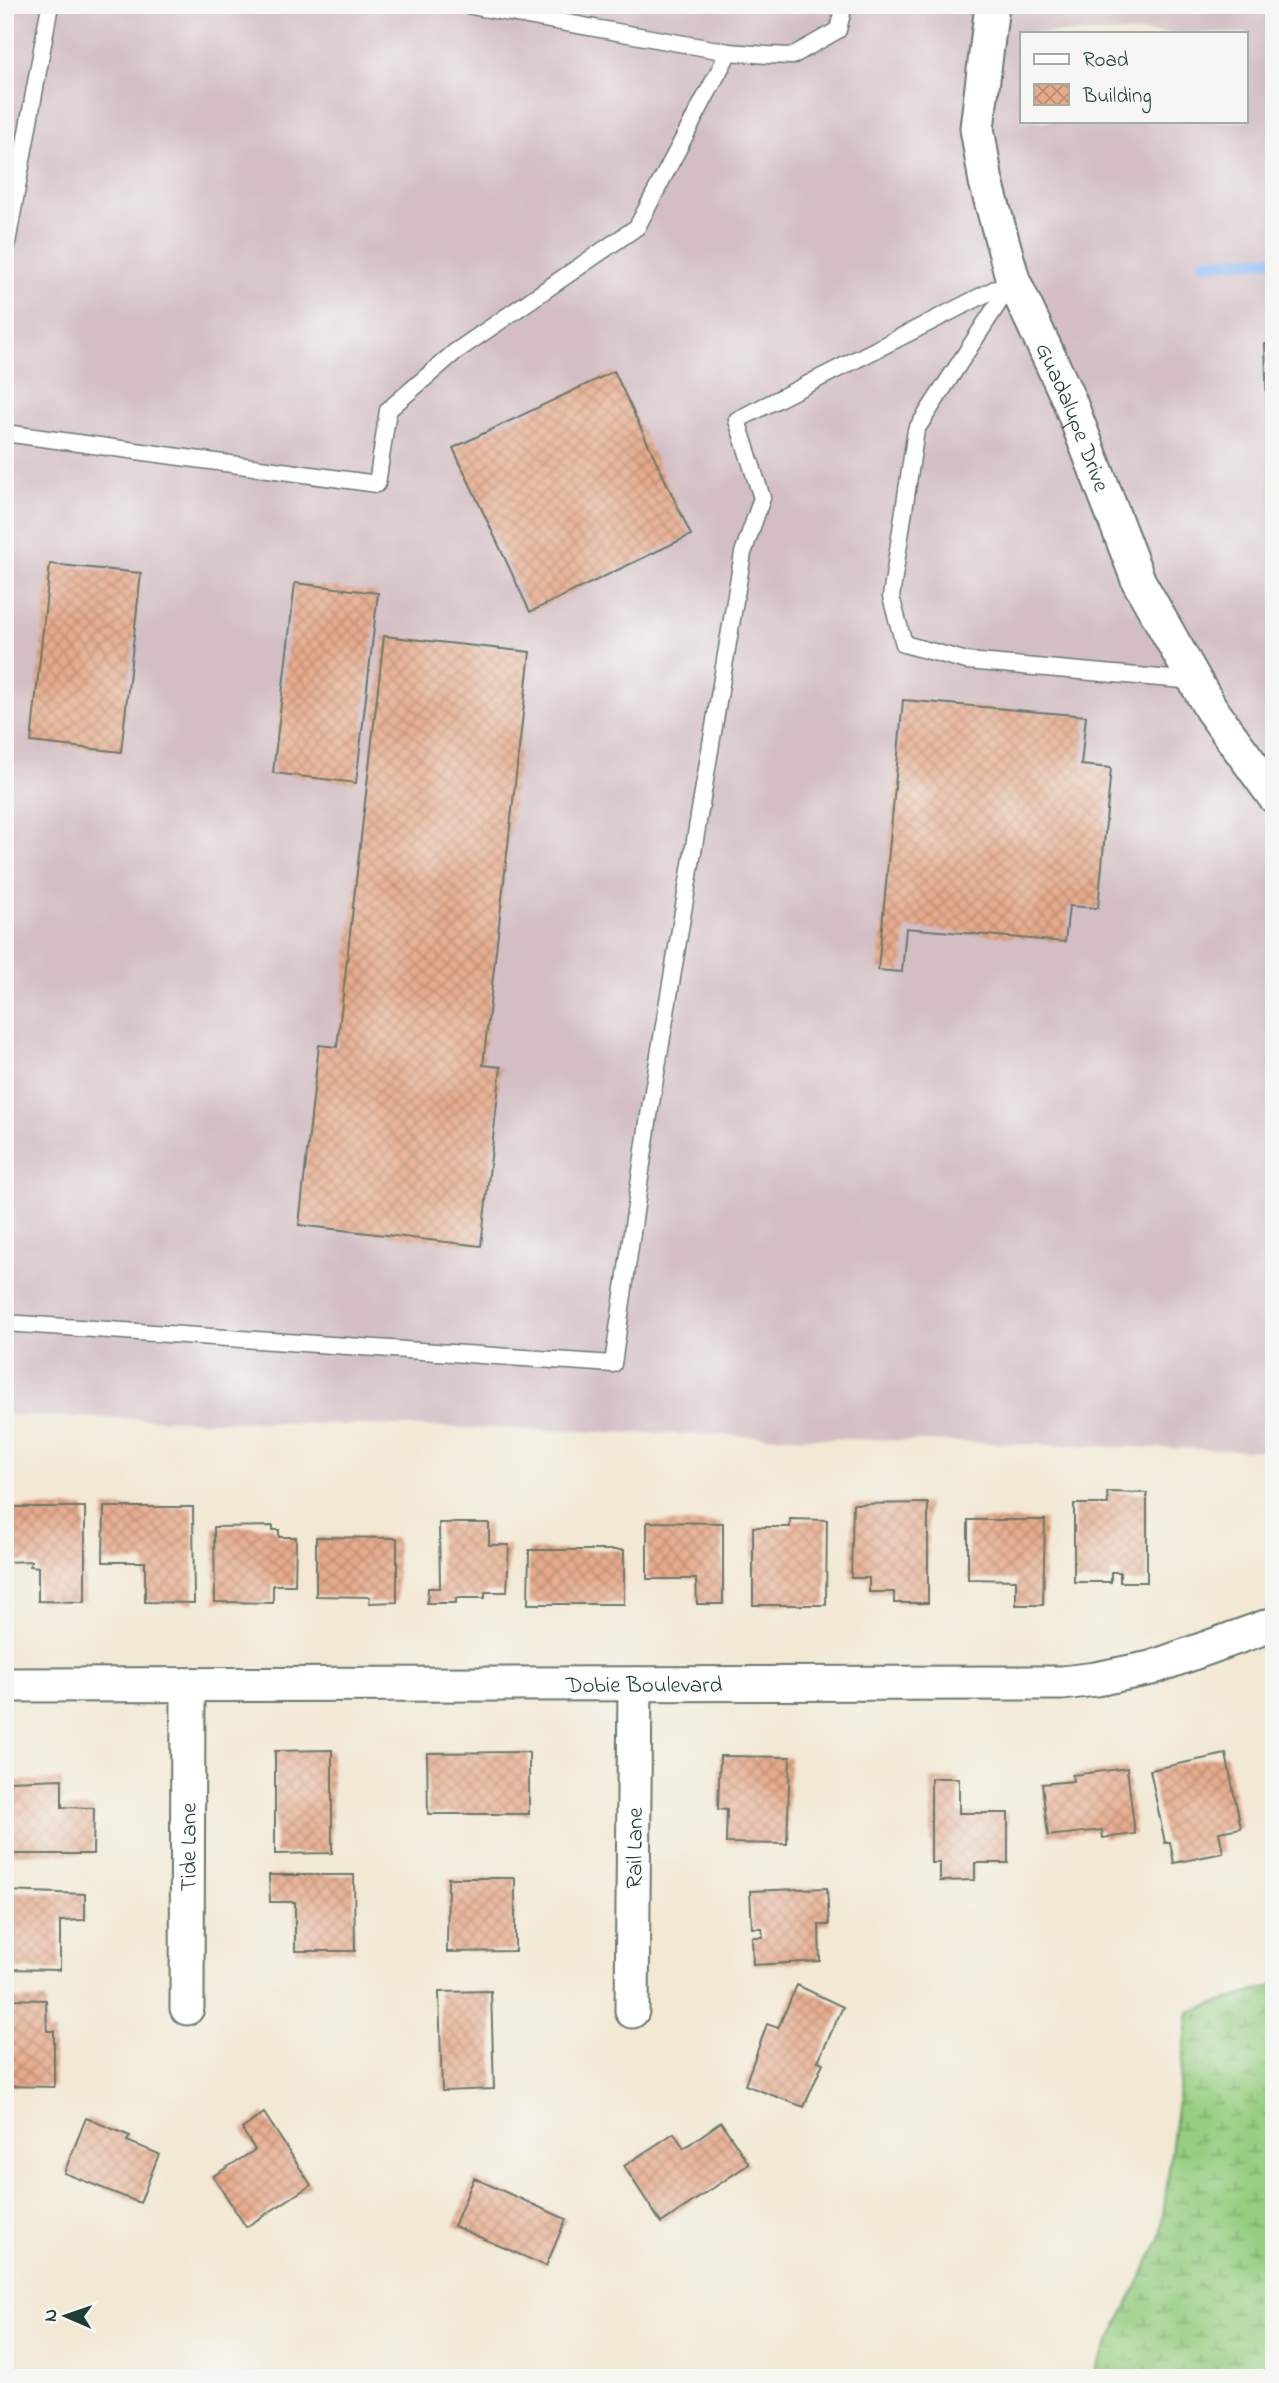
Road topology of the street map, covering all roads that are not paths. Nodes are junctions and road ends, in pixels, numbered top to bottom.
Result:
1 (50, 5) edge
2 (466, 5) edge
3 (844, 5) edge
4 (992, 5) edge
5 (729, 52) junction
6 (5, 254) edge
7 (1013, 279) junction
8 (5, 433) edge
9 (1194, 681) junction
10 (1274, 796) edge
11 (5, 1323) edge
12 (1274, 1624) edge
13 (635, 1684) junction
14 (5, 1685) edge
15 (188, 1686) junction
16 (187, 2008) dead end
17 (632, 2011) dead end

1 - 6 lane
2 - 5 lane
3 - 5 lane
4 - 7 street, Guadalupe Drive
5 - 8 lane
7 - 9 street, Guadalupe Drive
7 - 9 lane
7 - 11 lane
9 - 10 street, Guadalupe Drive
12 - 13 street, Dobie Boulevard
13 - 15 street, Dobie Boulevard
13 - 17 street, Rail Lane
14 - 15 street, Dobie Boulevard
15 - 16 street, Tide Lane

